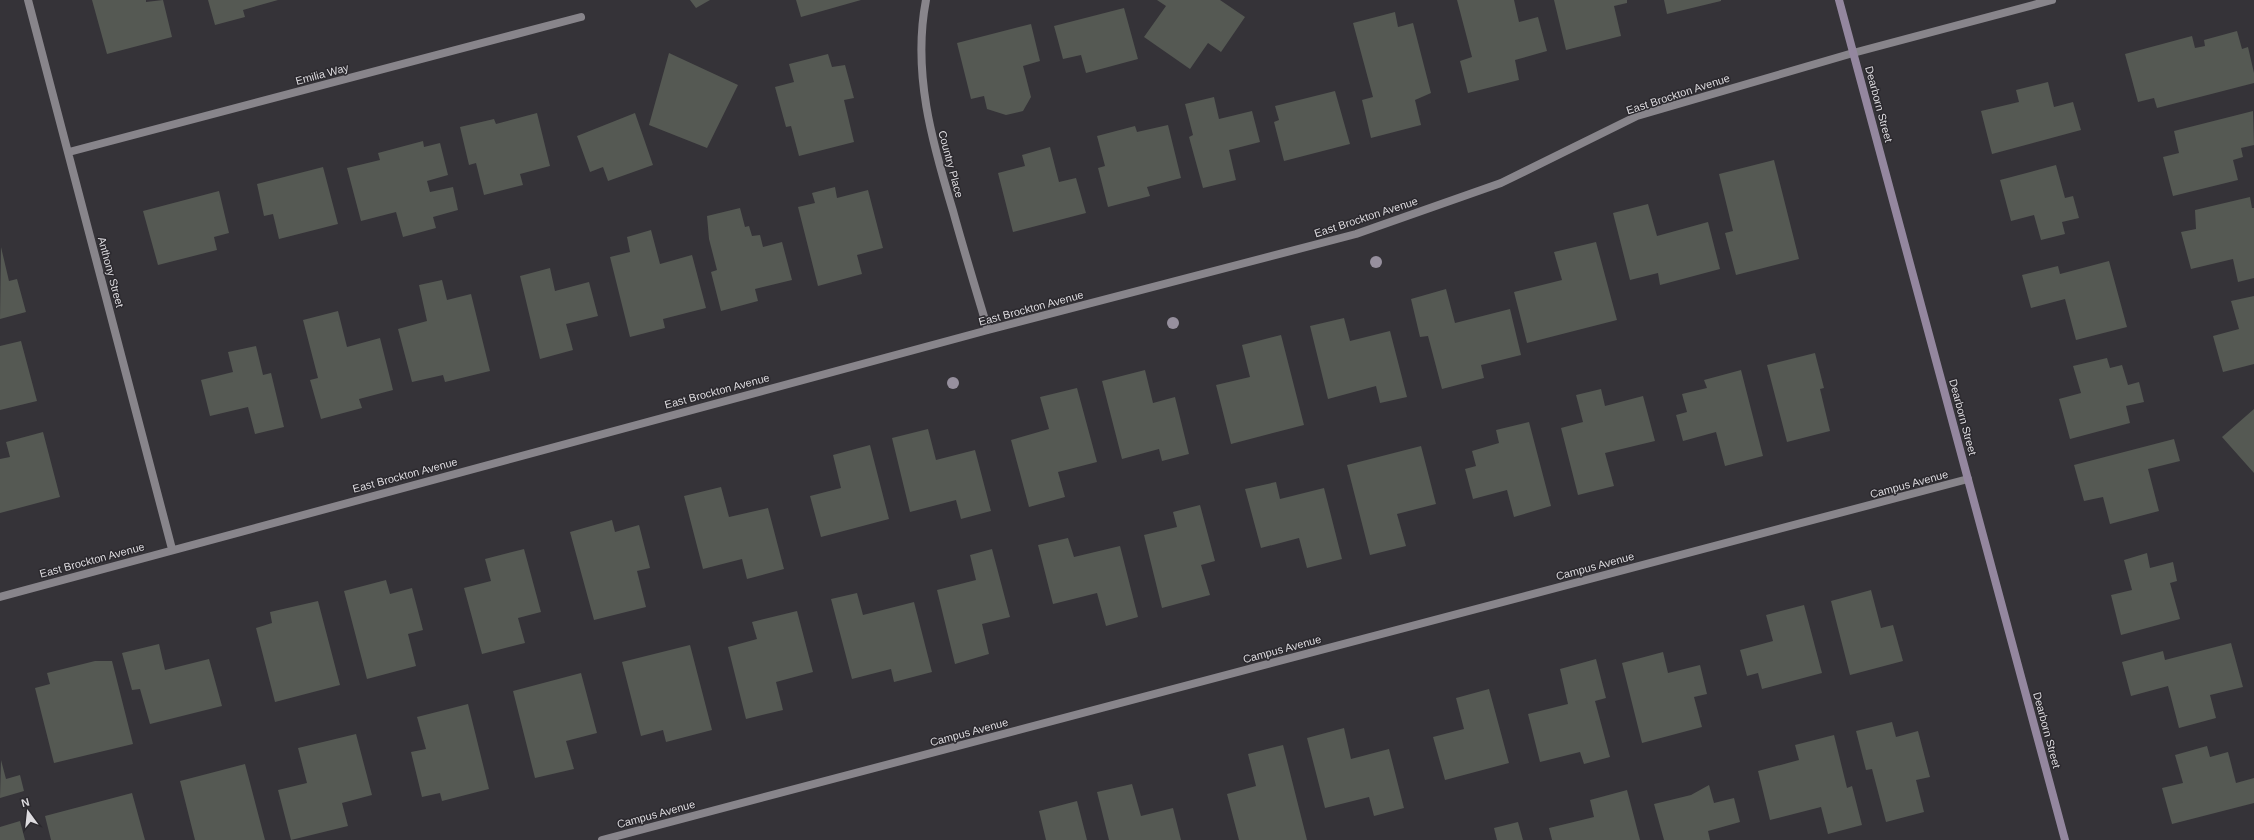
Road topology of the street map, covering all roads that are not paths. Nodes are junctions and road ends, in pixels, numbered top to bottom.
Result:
1 (28, 0) edge
2 (926, 0) edge
3 (1839, 0) edge
4 (2052, 0) edge
5 (581, 16) dead end
6 (1853, 53) junction
7 (69, 152) junction
8 (988, 330) junction
9 (1968, 479) junction
10 (172, 549) junction
11 (0, 597) edge
12 (602, 840) edge
13 (2065, 840) edge

1 - 7 street, Anthony Street
2 - 8 street, Country Place
3 - 6 street, Dearborn Street
4 - 6 street, East Brockton Avenue
5 - 7 street, Emilia Way
6 - 8 street, East Brockton Avenue
6 - 9 street, Dearborn Street
7 - 10 street, Anthony Street
8 - 10 street, East Brockton Avenue
9 - 12 street, Campus Avenue
9 - 13 street, Dearborn Street
10 - 11 street, East Brockton Avenue

